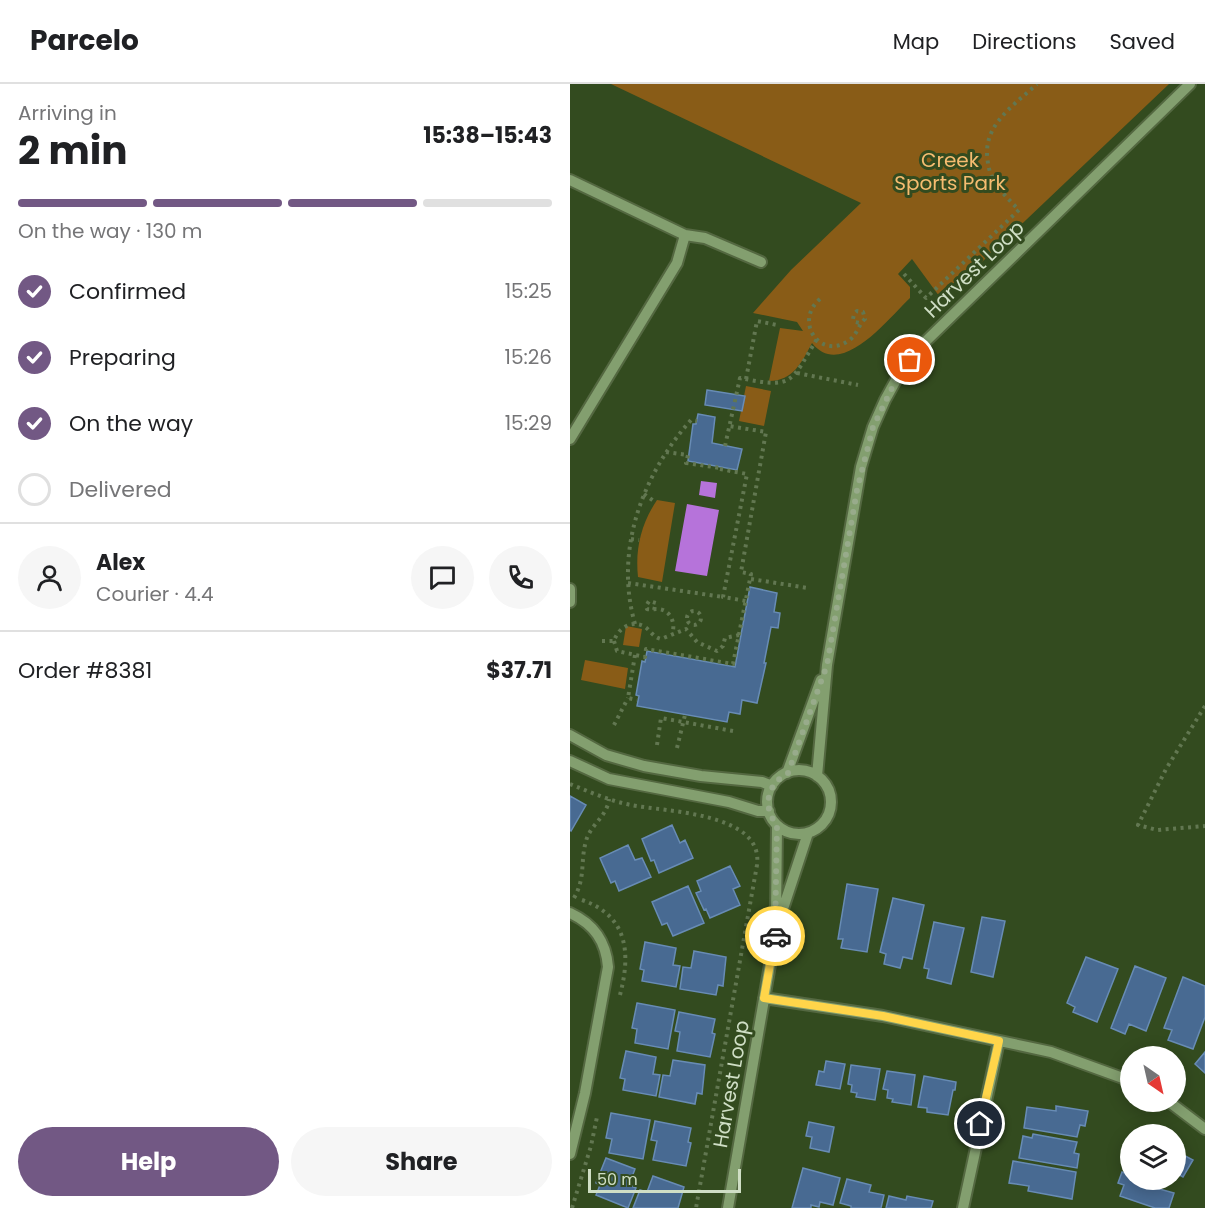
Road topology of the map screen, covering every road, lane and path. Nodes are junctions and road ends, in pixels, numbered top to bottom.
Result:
1 (1036, 84) edge
2 (1190, 84) edge
3 (570, 180) edge
4 (685, 235) junction
5 (761, 262) dead end
6 (904, 273) dead end
7 (820, 299) dead end
8 (860, 323) dead end
9 (777, 325) dead end
10 (817, 339) junction
11 (797, 373) junction
12 (746, 380) junction
13 (858, 385) dead end
14 (697, 422) dead end
15 (729, 426) junction
16 (570, 440) edge
17 (725, 446) dead end
18 (666, 452) junction
19 (644, 494) junction
20 (655, 502) dead end
21 (631, 538) junction
22 (639, 540) dead end
23 (751, 579) junction
24 (628, 583) junction
25 (807, 588) dead end
26 (570, 590) edge
27 (723, 597) junction
28 (746, 601) junction
29 (570, 602) edge
30 (654, 610) dead end
31 (635, 624) junction
32 (692, 624) dead end
33 (689, 631) junction
34 (672, 635) junction
35 (739, 635) junction
36 (602, 641) dead end
37 (614, 641) junction
38 (635, 655) junction
39 (827, 665) junction
40 (628, 698) junction
41 (636, 700) dead end
42 (1205, 706) edge
43 (685, 715) dead end
44 (684, 722) junction
45 (614, 725) dead end
46 (733, 731) dead end
47 (570, 735) edge
48 (657, 745) dead end
49 (678, 748) dead end
50 (570, 761) edge
51 (788, 773) junction
52 (817, 776) junction
53 (570, 784) edge
54 (772, 786) junction
55 (609, 800) junction
56 (769, 811) junction
57 (777, 825) junction
58 (1205, 826) edge
59 (808, 833) junction
60 (574, 898) dead end
61 (570, 913) edge
62 (776, 930) junction
63 (764, 998) junction
64 (999, 1041) junction
65 (1120, 1077) edge
66 (1183, 1112) edge
67 (1205, 1129) edge
68 (571, 1150) edge
69 (696, 1208) edge
70 (728, 1208) edge
71 (963, 1208) edge

1 - 6 path
2 - 39 street, Harvest Loop
3 - 4 street
4 - 5 street
4 - 16 street
7 - 10 path
8 - 10 path
9 - 12 path
10 - 11 path
11 - 12 path
11 - 13 path
12 - 15 path
14 - 18 path
15 - 17 path
15 - 23 path
18 - 19 path
18 - 27 path
19 - 20 path
19 - 21 path
21 - 22 path
21 - 24 path
23 - 25 path
23 - 28 path
24 - 27 path
24 - 31 path
26 - 29 street
27 - 28 path
28 - 35 path
30 - 34 path
31 - 34 path
31 - 37 path
32 - 33 path
33 - 34 path
33 - 35 path
35 - 38 path
36 - 37 path
37 - 38 path
38 - 40 path
39 - 51 street, Harvest Loop
39 - 52 street, Harvest Loop
40 - 41 path
40 - 45 path
42 - 58 path
43 - 44 path
44 - 46 path
44 - 48 path
44 - 49 path
47 - 54 street
50 - 56 street
51 - 52 street
51 - 54 street
52 - 59 street
53 - 55 path
54 - 56 street
55 - 60 path
55 - 69 path
56 - 57 street
57 - 59 street
57 - 62 street, Harvest Loop
59 - 62 street, Harvest Loop
61 - 68 street
62 - 63 street, Harvest Loop
63 - 64 street
63 - 70 street, Harvest Loop
64 - 65 street
64 - 71 street
66 - 67 street

